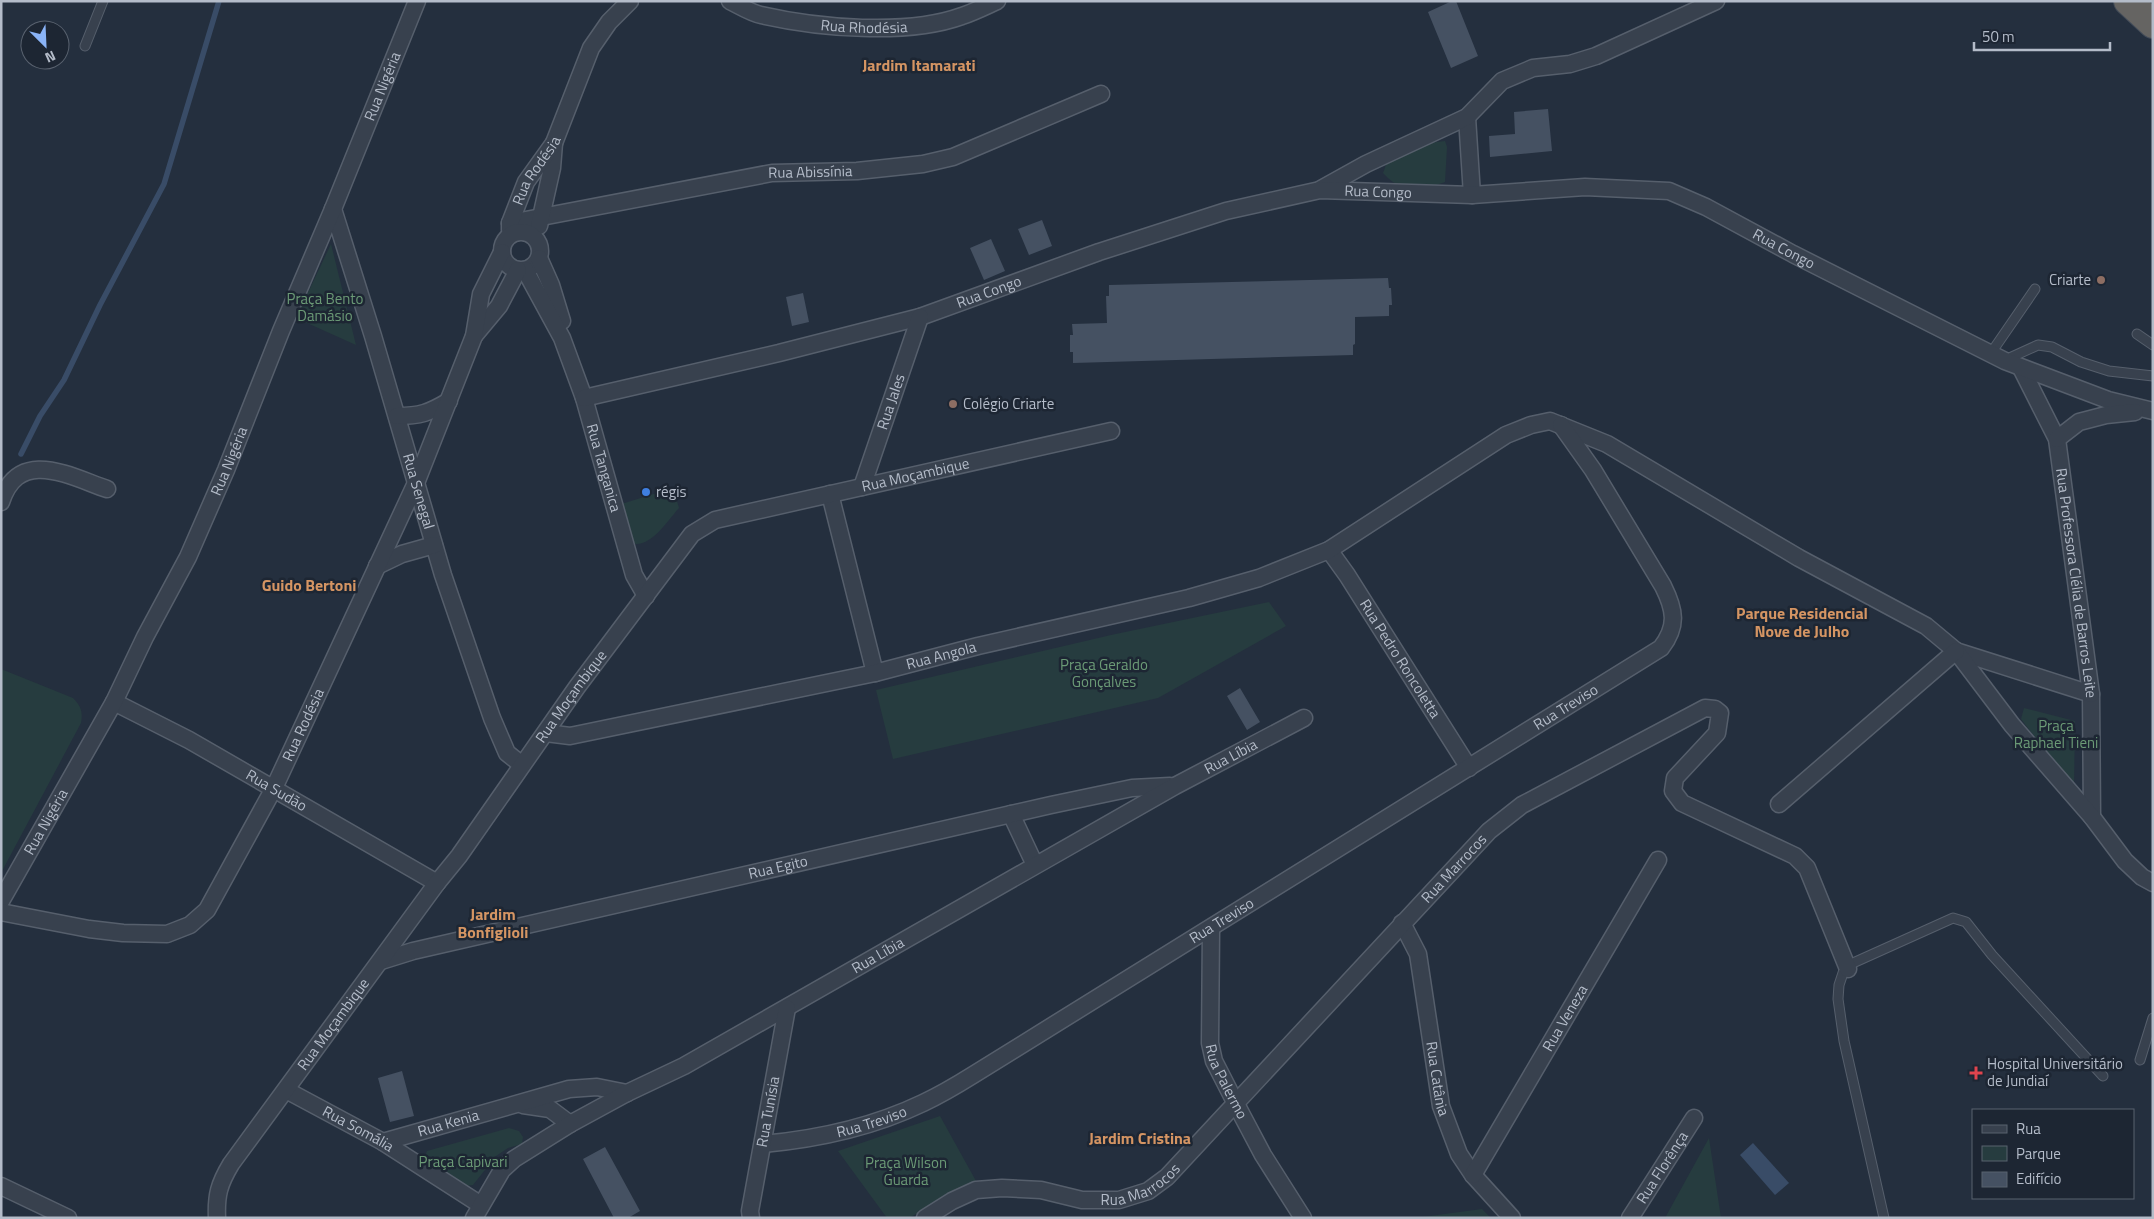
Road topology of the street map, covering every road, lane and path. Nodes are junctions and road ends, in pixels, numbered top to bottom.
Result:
1 (103, 1) edge
2 (417, 1) edge
3 (630, 1) edge
4 (730, 1) edge
5 (998, 1) edge
6 (1716, 1) edge
7 (2128, 1) edge
8 (2153, 24) edge
9 (85, 46) dead end
10 (1101, 94) dead end
11 (1467, 117) junction
12 (554, 143) junction
13 (1320, 190) junction
14 (1472, 195) junction
15 (333, 208) junction
16 (540, 218) junction
17 (510, 228) junction
18 (538, 239) junction
19 (502, 252) junction
20 (539, 258) junction
21 (521, 270) junction
22 (2035, 289) dead end
23 (920, 317) junction
24 (2137, 334) dead end
25 (474, 336) junction
26 (562, 338) junction
27 (2153, 345) edge
28 (1998, 357) junction
29 (2021, 368) junction
30 (2153, 376) edge
31 (584, 398) junction
32 (449, 402) junction
33 (2151, 411) edge
34 (397, 416) junction
35 (1561, 425) junction
36 (1111, 431) dead end
37 (2057, 439) junction
38 (416, 483) junction
39 (862, 487) junction
40 (107, 488) dead end
41 (830, 494) junction
42 (1, 502) edge
43 (434, 545) junction
44 (1329, 550) junction
45 (377, 566) junction
46 (646, 596) junction
47 (1956, 651) junction
48 (875, 673) junction
49 (2091, 694) junction
50 (114, 702) junction
51 (1304, 718) dead end
52 (546, 733) junction
53 (522, 766) junction
54 (1469, 768) junction
55 (1175, 786) junction
56 (274, 788) junction
57 (1779, 804) dead end
58 (1011, 814) junction
59 (2092, 817) junction
60 (1658, 860) dead end
61 (1035, 865) junction
62 (437, 883) junction
63 (2153, 883) edge
64 (1, 901) edge
65 (1, 912) edge
66 (1402, 923) junction
67 (1211, 929) junction
68 (381, 960) junction
69 (1848, 969) junction
70 (787, 1008) junction
71 (2153, 1018) edge
72 (2140, 1060) dead end
73 (2103, 1076) dead end
74 (286, 1090) junction
75 (626, 1093) junction
76 (513, 1104) junction
77 (1236, 1104) junction
78 (1694, 1118) dead end
79 (570, 1124) junction
80 (383, 1142) junction
81 (763, 1144) junction
82 (1473, 1175) junction
83 (1, 1186) edge
84 (477, 1211) edge
85 (68, 1218) edge
86 (217, 1218) edge
87 (751, 1218) edge
88 (925, 1218) edge
89 (1303, 1218) edge
90 (1512, 1218) edge
91 (1630, 1218) edge
92 (1884, 1218) edge

1 - 9 lane
2 - 15 street, Rua Nigéria
3 - 12 street
4 - 5 street, Rua Rhodésia
6 - 11 street
7 - 8 highway
10 - 16 street, Rua Abissínia
11 - 13 street
11 - 14 street
12 - 16 street, Rua Rodésia
12 - 17 street, Rua Rodésia
13 - 14 street, Rua Congo
13 - 23 street, Rua Congo
14 - 28 street, Rua Congo
15 - 34 street, Rua Senegal
15 - 50 street, Rua Nigéria
16 - 17 street, Rua Abissínia
16 - 18 street, Rua Rodésia
17 - 18 street
17 - 19 street
18 - 20 street
19 - 21 street
19 - 25 street, Rua Rodésia
20 - 21 street
20 - 26 street, Rua Tanganica
21 - 25 street, Rua Rodésia
21 - 26 street, Rua Tanganica
22 - 28 lane
23 - 31 street, Rua Congo
23 - 39 street, Rua Jales
24 - 27 lane
25 - 32 street, Rua Rodésia
26 - 31 street, Rua Tanganica
28 - 29 street, Rua Congo
28 - 30 lane
29 - 33 street, Rua Congo
29 - 37 street, Rua Professora Clélia de Barros Leite
31 - 46 street, Rua Tanganica
32 - 34 street
32 - 38 street, Rua Rodésia
33 - 37 street
34 - 38 street, Rua Senegal
35 - 44 street, Rua Angola
35 - 47 street
35 - 54 street, Rua Treviso
36 - 39 street, Rua Moçambique
37 - 49 street, Rua Professora Clélia de Barros Leite
38 - 43 street, Rua Senegal
38 - 45 street, Rua Rodésia
39 - 41 street, Rua Moçambique
40 - 42 street
41 - 46 street, Rua Moçambique
41 - 48 street
43 - 45 street
43 - 53 street, Rua Senegal
44 - 48 street, Rua Angola
44 - 54 street, Rua Pedro Roncoletta
45 - 56 street, Rua Rodésia
46 - 52 street, Rua Moçambique
47 - 49 street
47 - 57 street
47 - 59 street
48 - 52 street, Rua Angola
49 - 59 street, Rua Professora Clélia de Barros Leite
50 - 56 street, Rua Sudão
50 - 64 street, Rua Nigéria
51 - 55 street, Rua Líbia
52 - 53 street, Rua Moçambique
53 - 62 street, Rua Moçambique
54 - 67 street, Rua Treviso
55 - 58 street, Rua Egito
55 - 61 street, Rua Líbia
56 - 62 street, Rua Sudão
56 - 65 street, Rua Rodésia
58 - 61 street
58 - 68 street, Rua Egito
59 - 63 street
60 - 82 street, Rua Veneza
61 - 70 street, Rua Líbia
62 - 68 street, Rua Moçambique
66 - 69 street, Rua Marrocos
66 - 77 street, Rua Marrocos
66 - 82 street, Rua Catânia
67 - 77 street, Rua Palermo
67 - 81 street, Rua Treviso
68 - 74 street, Rua Moçambique
69 - 73 lane
69 - 92 lane
70 - 75 street, Rua Líbia
70 - 81 street, Rua Tunísia
71 - 72 lane
74 - 80 street, Rua Somália
74 - 86 street, Rua Moçambique
75 - 76 street, Rua Kenia
75 - 79 street, Rua Líbia
76 - 79 street, Rua Kenia
76 - 80 street, Rua Kenia
77 - 88 street, Rua Marrocos
77 - 89 street, Rua Palermo
78 - 91 street, Rua Florênça
79 - 84 street, Rua Líbia
80 - 84 street, Rua Somália
81 - 87 street, Rua Tunísia
82 - 90 street, Rua Catânia
83 - 85 street

